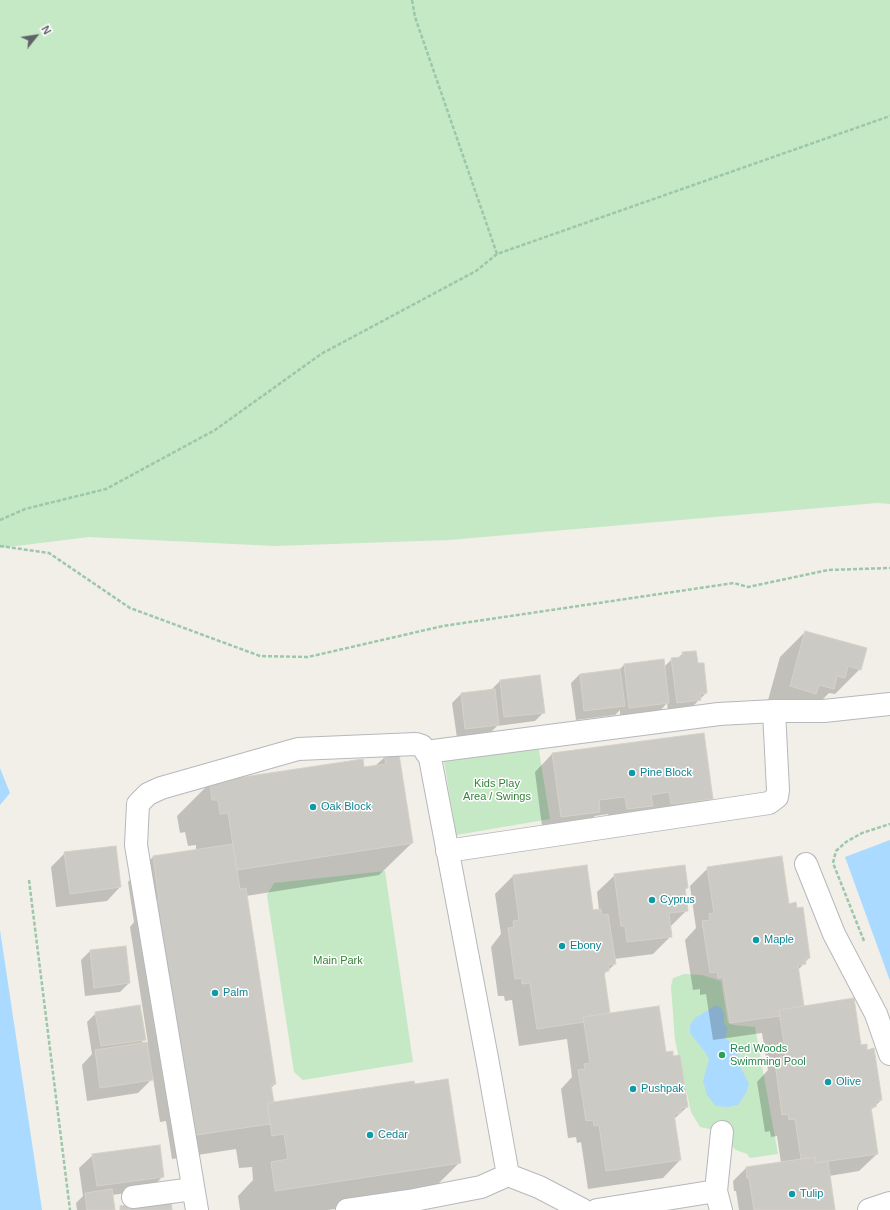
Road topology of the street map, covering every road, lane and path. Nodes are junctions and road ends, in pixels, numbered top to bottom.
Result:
1 (412, 0) edge
2 (890, 116) edge
3 (497, 254) junction
4 (0, 520) edge
5 (0, 546) edge
6 (890, 568) edge
7 (890, 704) edge
8 (774, 711) junction
9 (426, 752) junction
10 (890, 824) edge
11 (447, 851) junction
12 (806, 864) dead end
13 (29, 880) dead end
14 (867, 948) dead end
15 (890, 1054) edge
16 (722, 1132) dead end
17 (508, 1175) junction
18 (193, 1189) junction
19 (133, 1197) dead end
20 (718, 1200) edge
21 (890, 1203) edge
22 (70, 1210) edge
23 (196, 1210) edge
24 (347, 1210) edge
25 (583, 1210) edge
26 (597, 1210) edge
27 (869, 1210) edge

1 - 3 path
2 - 3 path
3 - 4 path
5 - 6 path
7 - 8 street
8 - 9 street
8 - 11 street
9 - 11 street
9 - 18 street
10 - 14 path
11 - 17 street
12 - 15 street
13 - 22 path
16 - 20 street
17 - 24 street
17 - 25 street
18 - 19 street
18 - 23 street
20 - 26 street
21 - 27 street

